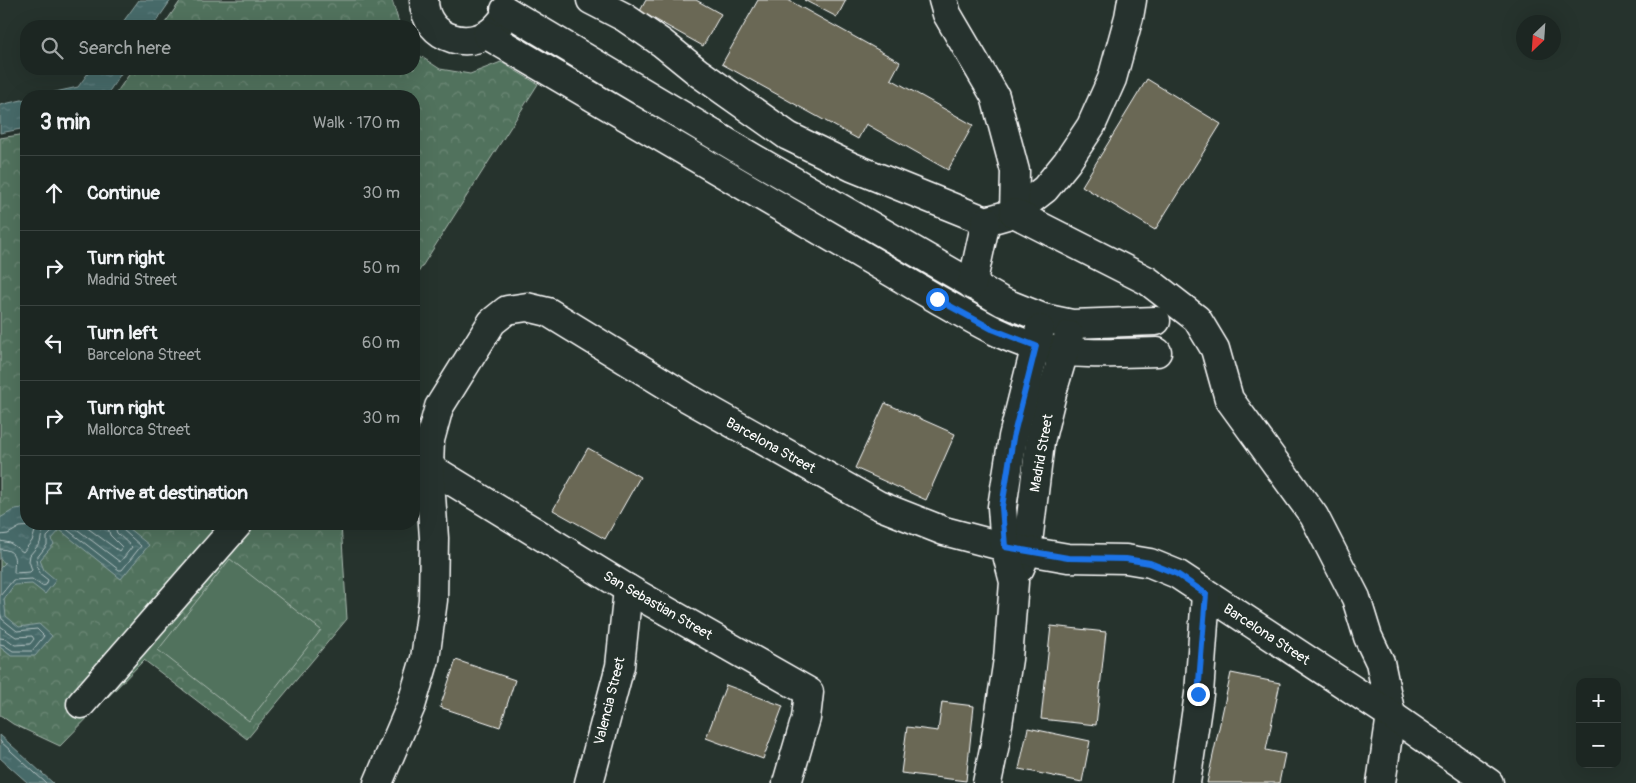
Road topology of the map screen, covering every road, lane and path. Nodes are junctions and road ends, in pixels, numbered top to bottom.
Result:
1 (424, 0) edge
2 (591, 0) edge
3 (944, 0) edge
4 (1132, 0) edge
5 (505, 5) edge
6 (488, 35) junction
7 (1014, 213) junction
8 (986, 221) junction
9 (972, 285) junction
10 (1043, 318) junction
11 (1156, 321) dead end
12 (1072, 324) junction
13 (1036, 346) junction
14 (1064, 352) junction
15 (1157, 352) dead end
16 (429, 467) junction
17 (233, 530) edge
18 (1016, 549) junction
19 (628, 589) junction
20 (1206, 594) junction
21 (81, 704) dead end
22 (1391, 716) junction
23 (378, 783) edge
24 (589, 783) edge
25 (787, 783) edge
26 (987, 783) edge
27 (1186, 783) edge
28 (1381, 783) edge
29 (1489, 783) edge

1 - 6 street
2 - 8 street
3 - 7 street
4 - 7 street
5 - 6 street
5 - 9 street
6 - 13 street
7 - 8 street
7 - 22 street
8 - 9 street
9 - 10 street
10 - 12 street
10 - 13 street, Madrid Street
11 - 12 street
12 - 14 street, Madrid Street
13 - 14 street
13 - 18 street, Madrid Street
14 - 15 street
14 - 18 street, Madrid Street
16 - 18 street, Barcelona Street
16 - 19 street, San Sebastian Street
16 - 23 street, Barcelona Street
17 - 21 street
18 - 20 street, Barcelona Street
18 - 26 street, Madrid Street
19 - 24 street, Valencia Street
19 - 25 street, San Sebastian Street
20 - 22 street, Barcelona Street
20 - 27 street
22 - 28 street
22 - 29 street, Barcelona Street

